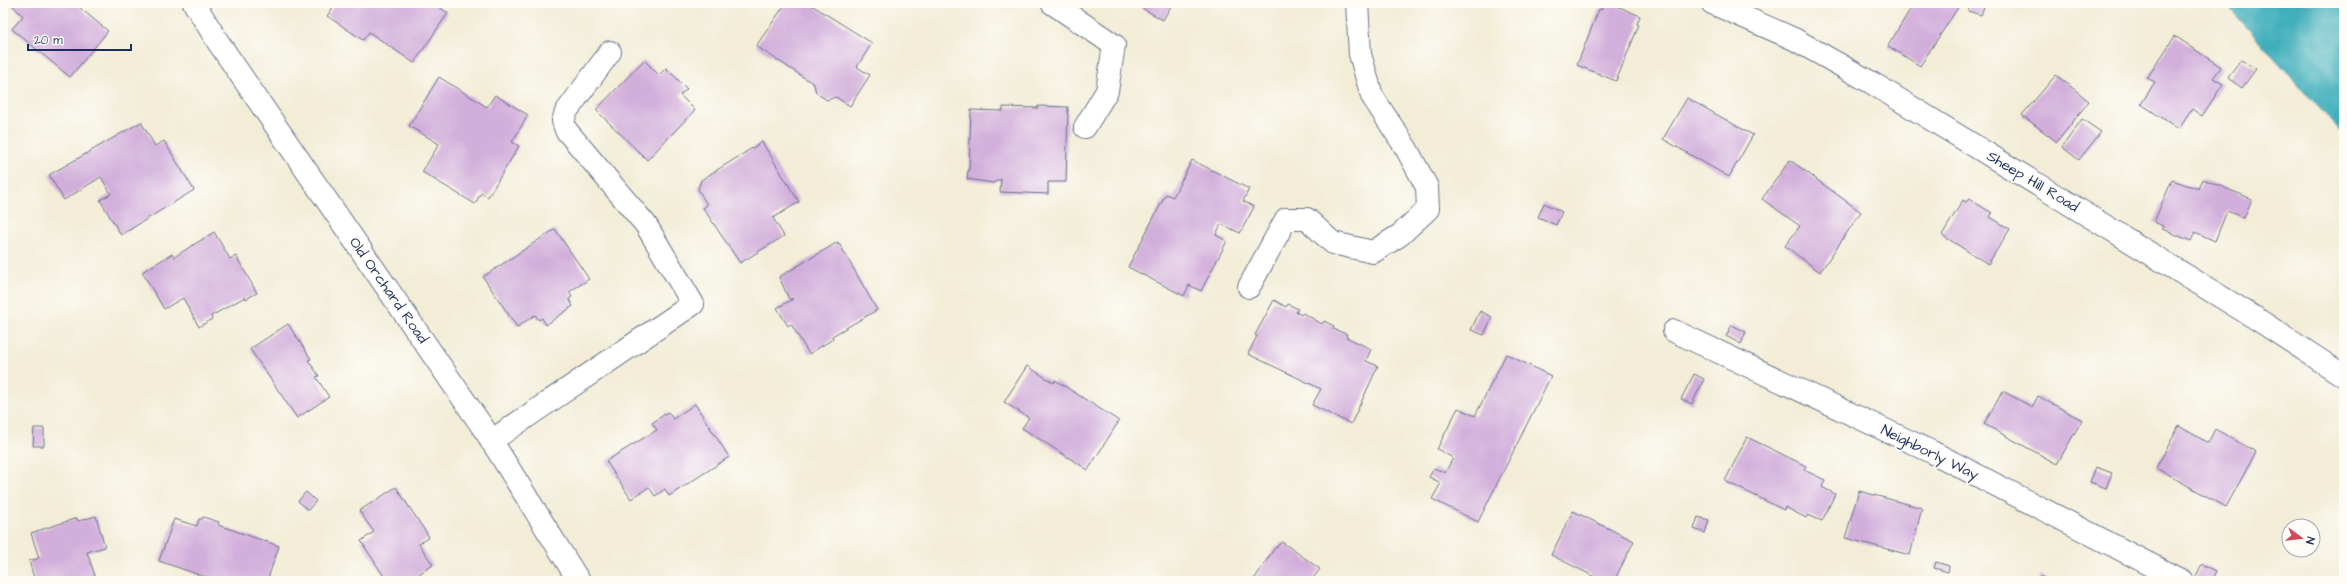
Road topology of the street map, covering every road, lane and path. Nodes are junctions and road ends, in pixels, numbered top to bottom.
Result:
1 (194, 3) edge
2 (1052, 3) edge
3 (1357, 3) edge
4 (1712, 3) edge
5 (610, 52) dead end
6 (1085, 127) dead end
7 (1249, 287) dead end
8 (1674, 331) dead end
9 (2344, 376) edge
10 (491, 441) junction
11 (578, 581) edge
12 (2182, 581) edge

1 - 10 street, Old Orchard Road
2 - 6 street
3 - 7 street
4 - 9 street, Sheep Hill Road
5 - 10 street
8 - 12 street, Neighborly Way
10 - 11 street, Old Orchard Road

